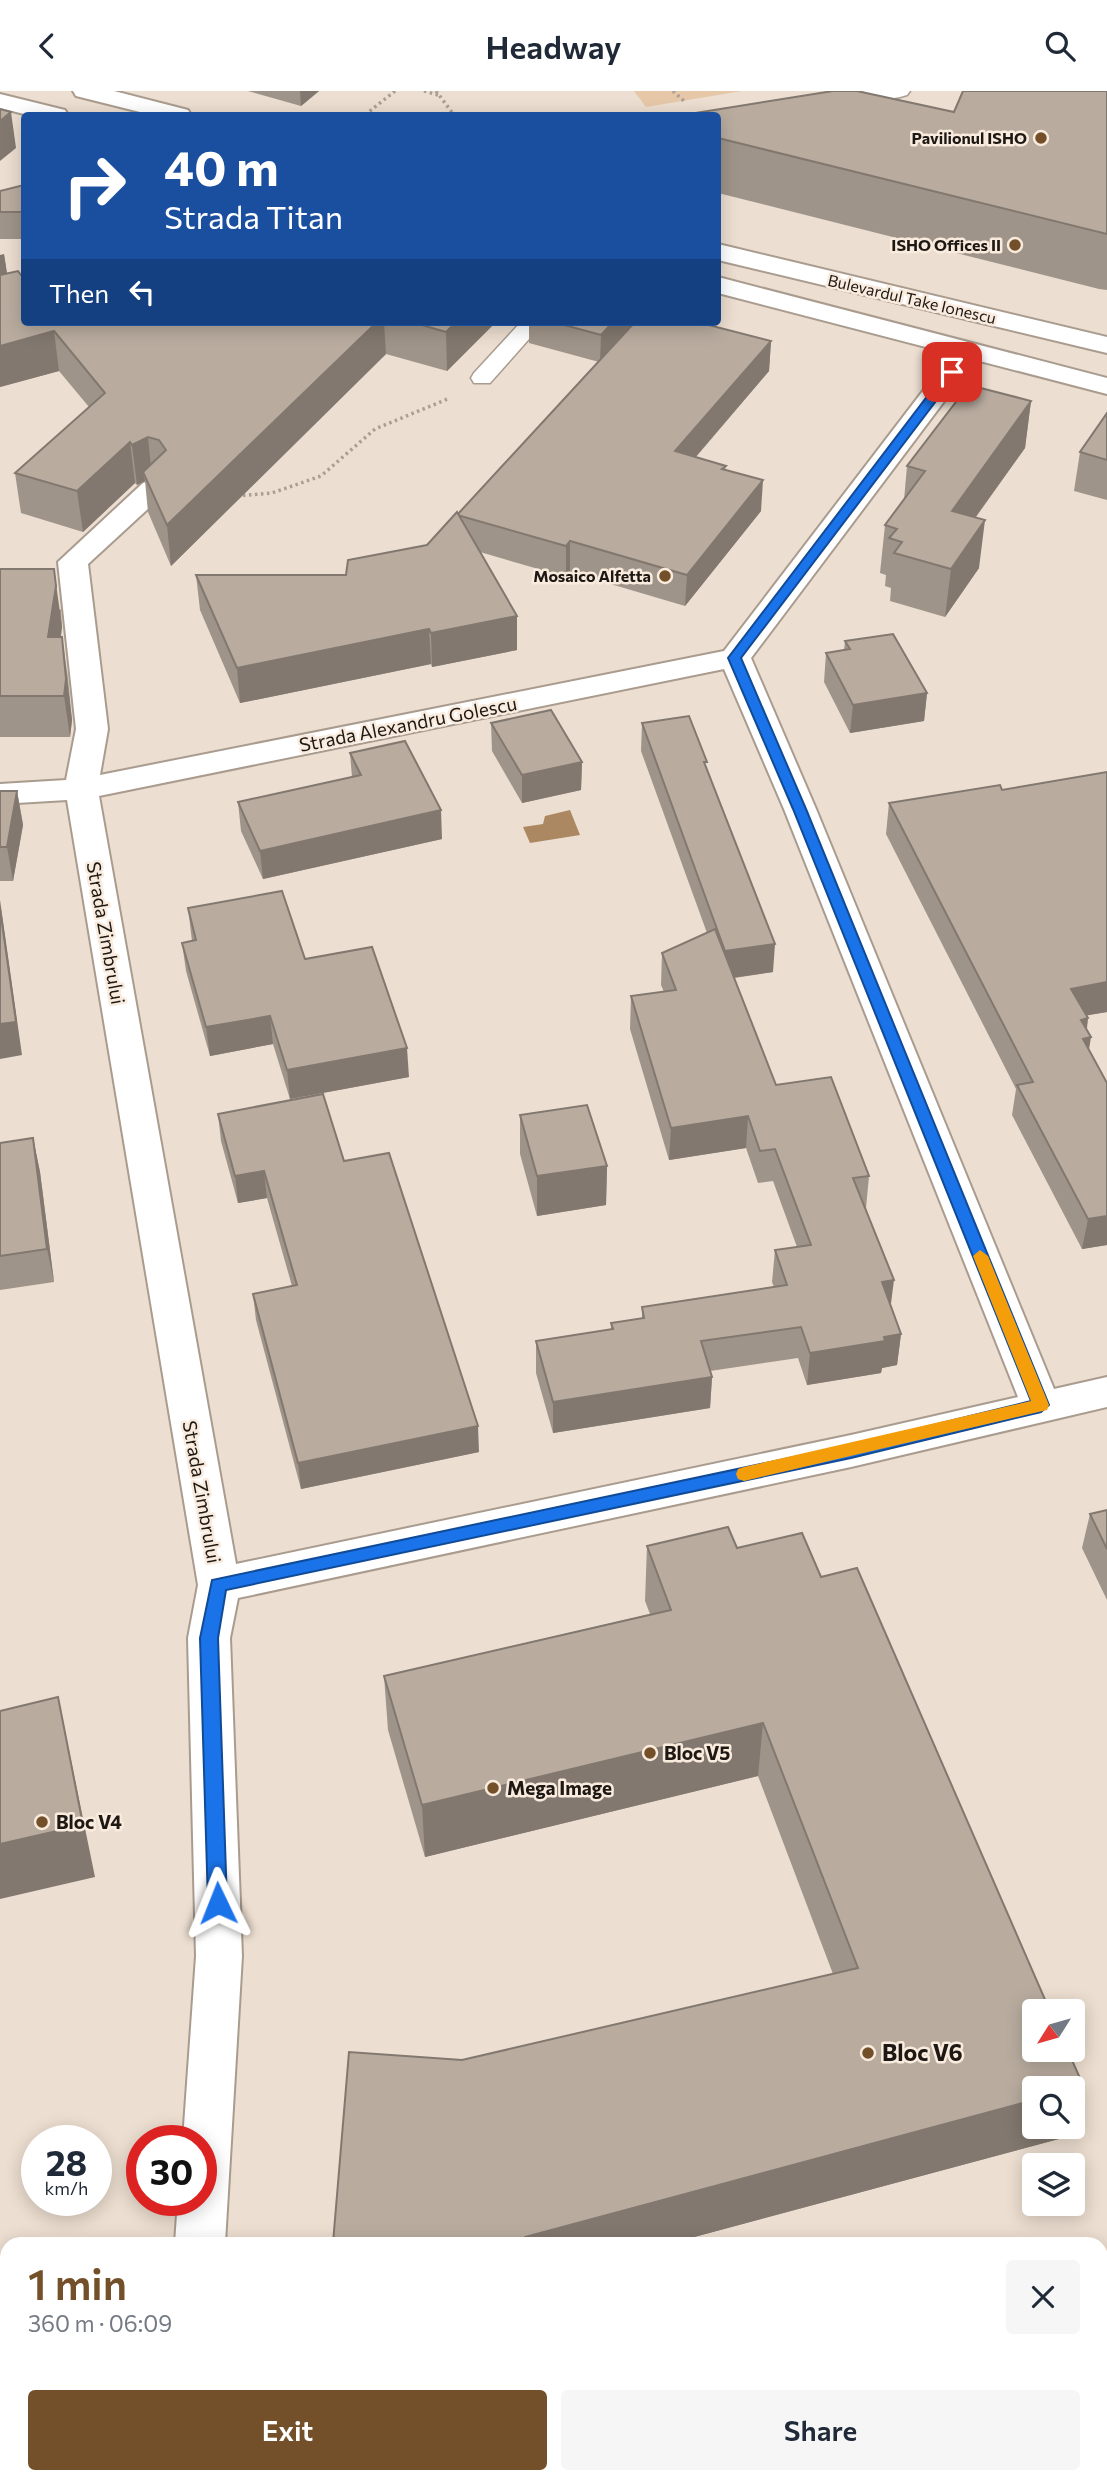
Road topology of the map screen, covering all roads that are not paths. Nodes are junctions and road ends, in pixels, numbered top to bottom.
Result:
1 (85, 91) edge
2 (900, 91) edge
3 (0, 101) edge
4 (820, 105) edge
5 (44, 112) edge
6 (167, 112) edge
7 (721, 253) edge
8 (721, 286) edge
9 (529, 326) edge
10 (1107, 345) edge
11 (968, 351) junction
12 (482, 377) road end
13 (1107, 386) edge
14 (153, 489) edge
15 (734, 658) junction
16 (81, 789) junction
17 (0, 794) edge
18 (1107, 1392) edge
19 (1041, 1405) junction
20 (219, 1585) junction
21 (200, 2237) edge

1 - 6 street
2 - 4 lane
3 - 5 street
7 - 10 street, Bulevardul Take Ionescu
8 - 11 street, Bulevardul Take Ionescu
9 - 12 lane
11 - 13 street, Bulevardul Take Ionescu
11 - 15 street
14 - 16 street
15 - 16 street, Strada Alexandru Golescu
15 - 19 street
16 - 17 street, Strada Alexandru Golescu
16 - 20 street, Strada Zimbrului
18 - 19 street
19 - 20 street
20 - 21 street, Strada Zimbrului

